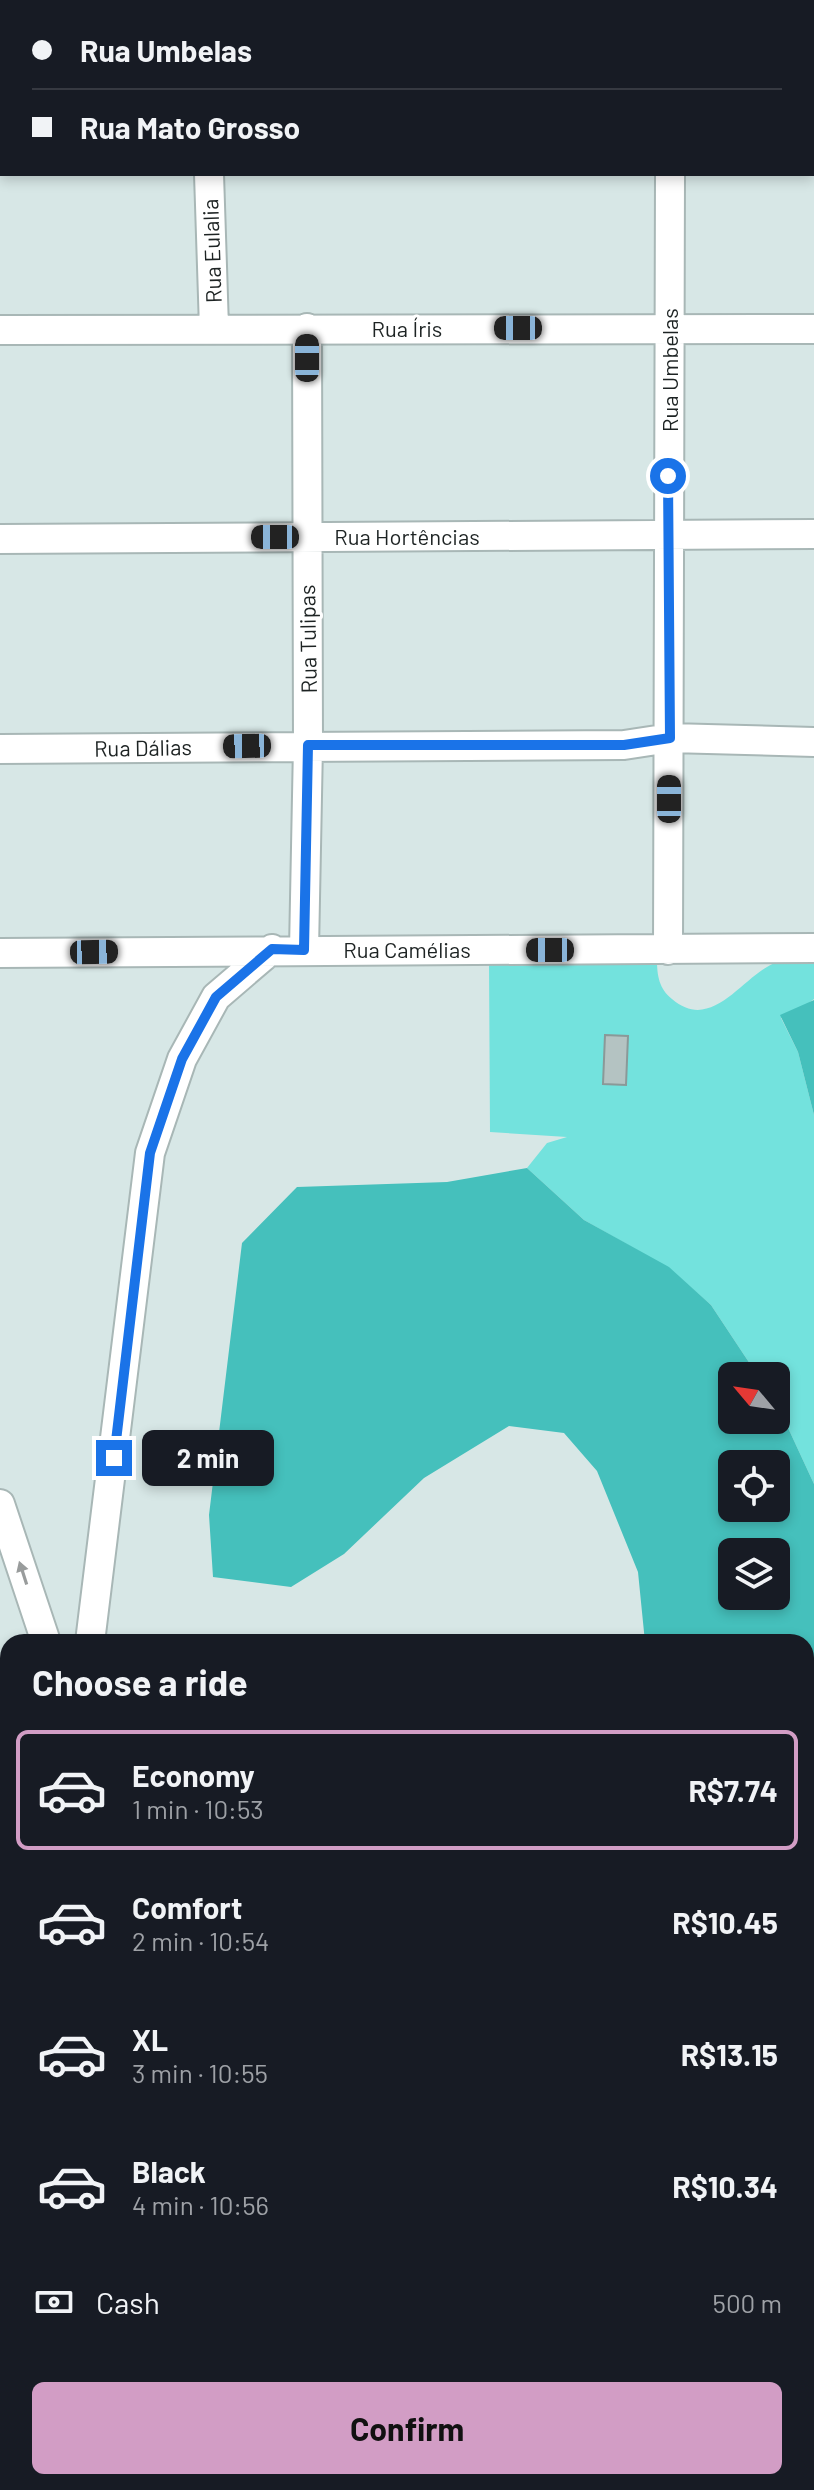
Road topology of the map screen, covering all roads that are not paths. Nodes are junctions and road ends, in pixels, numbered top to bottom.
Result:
1 (209, 176) edge
2 (670, 176) edge
3 (214, 328) junction
4 (307, 328) junction
5 (669, 328) junction
6 (814, 329) edge
7 (0, 330) edge
8 (814, 534) edge
9 (668, 535) junction
10 (306, 537) junction
11 (0, 539) edge
12 (670, 738) junction
13 (814, 742) edge
14 (308, 745) junction
15 (0, 749) edge
16 (814, 948) edge
17 (272, 949) junction
18 (304, 950) junction
19 (668, 950) junction
20 (0, 953) edge
21 (0, 1504) edge
22 (43, 1634) edge
23 (91, 1634) edge

1 - 3 street, Rua Eulalia
2 - 5 street, Rua Umbelas
3 - 4 street, Rua Íris
3 - 7 street, Rua Íris
4 - 5 street, Rua Íris
4 - 10 street, Rua Tulipas
5 - 6 street, Rua Íris
5 - 9 street, Rua Umbelas
8 - 9 street, Rua Hortências
9 - 10 street, Rua Hortências
9 - 12 street, Rua Umbelas
10 - 11 street, Rua Hortências
10 - 14 street, Rua Tulipas
12 - 13 street, Rua Dálias
12 - 14 street, Rua Dálias
12 - 19 street, Rua Umbelas
14 - 15 street, Rua Dálias
14 - 18 street, Rua Tulipas
16 - 19 street, Rua Camélias
17 - 18 street, Rua Camélias
17 - 20 street, Rua Camélias
17 - 23 street
18 - 19 street, Rua Camélias
22 -> 21 street

